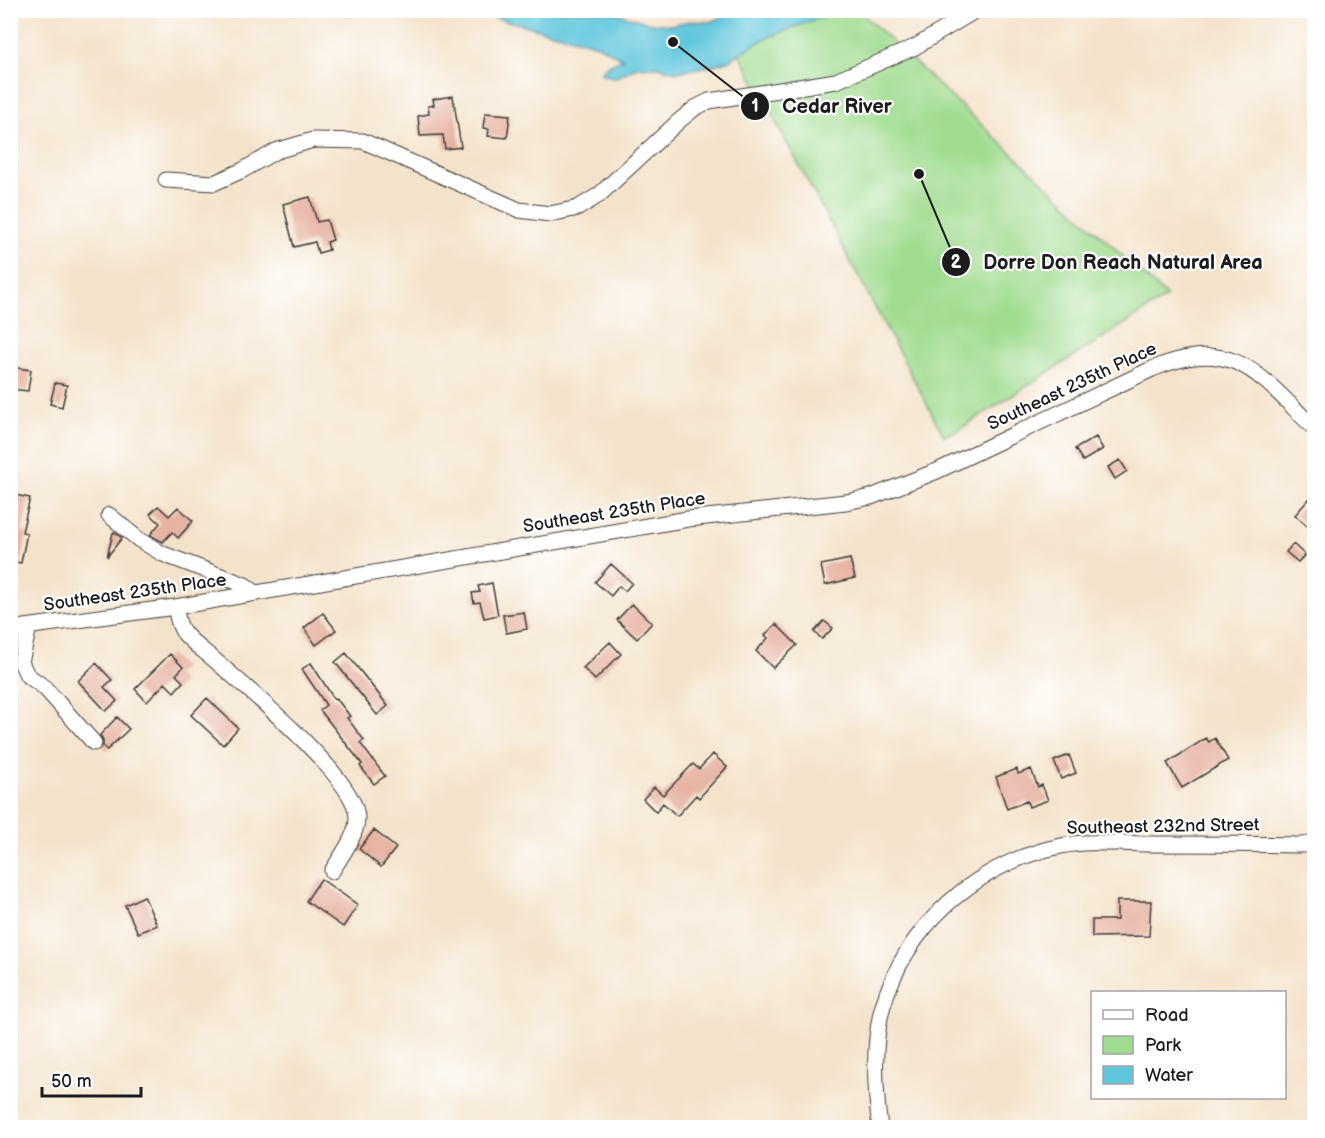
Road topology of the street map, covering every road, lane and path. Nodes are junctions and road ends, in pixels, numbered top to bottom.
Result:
1 (976, 10) edge
2 (166, 180) dead end
3 (1314, 428) edge
4 (109, 514) dead end
5 (256, 593) junction
6 (175, 607) junction
7 (29, 627) junction
8 (10, 629) edge
9 (94, 743) dead end
10 (1314, 843) edge
11 (332, 871) dead end
12 (880, 1128) edge

1 - 2 street
3 - 5 street, Southeast 235th Place
4 - 5 street
5 - 6 street, Southeast 235th Place
6 - 7 street, Southeast 235th Place
6 - 11 street
7 - 8 street, Southeast 235th Place
7 - 9 street
10 - 12 street, Southeast 232nd Street

